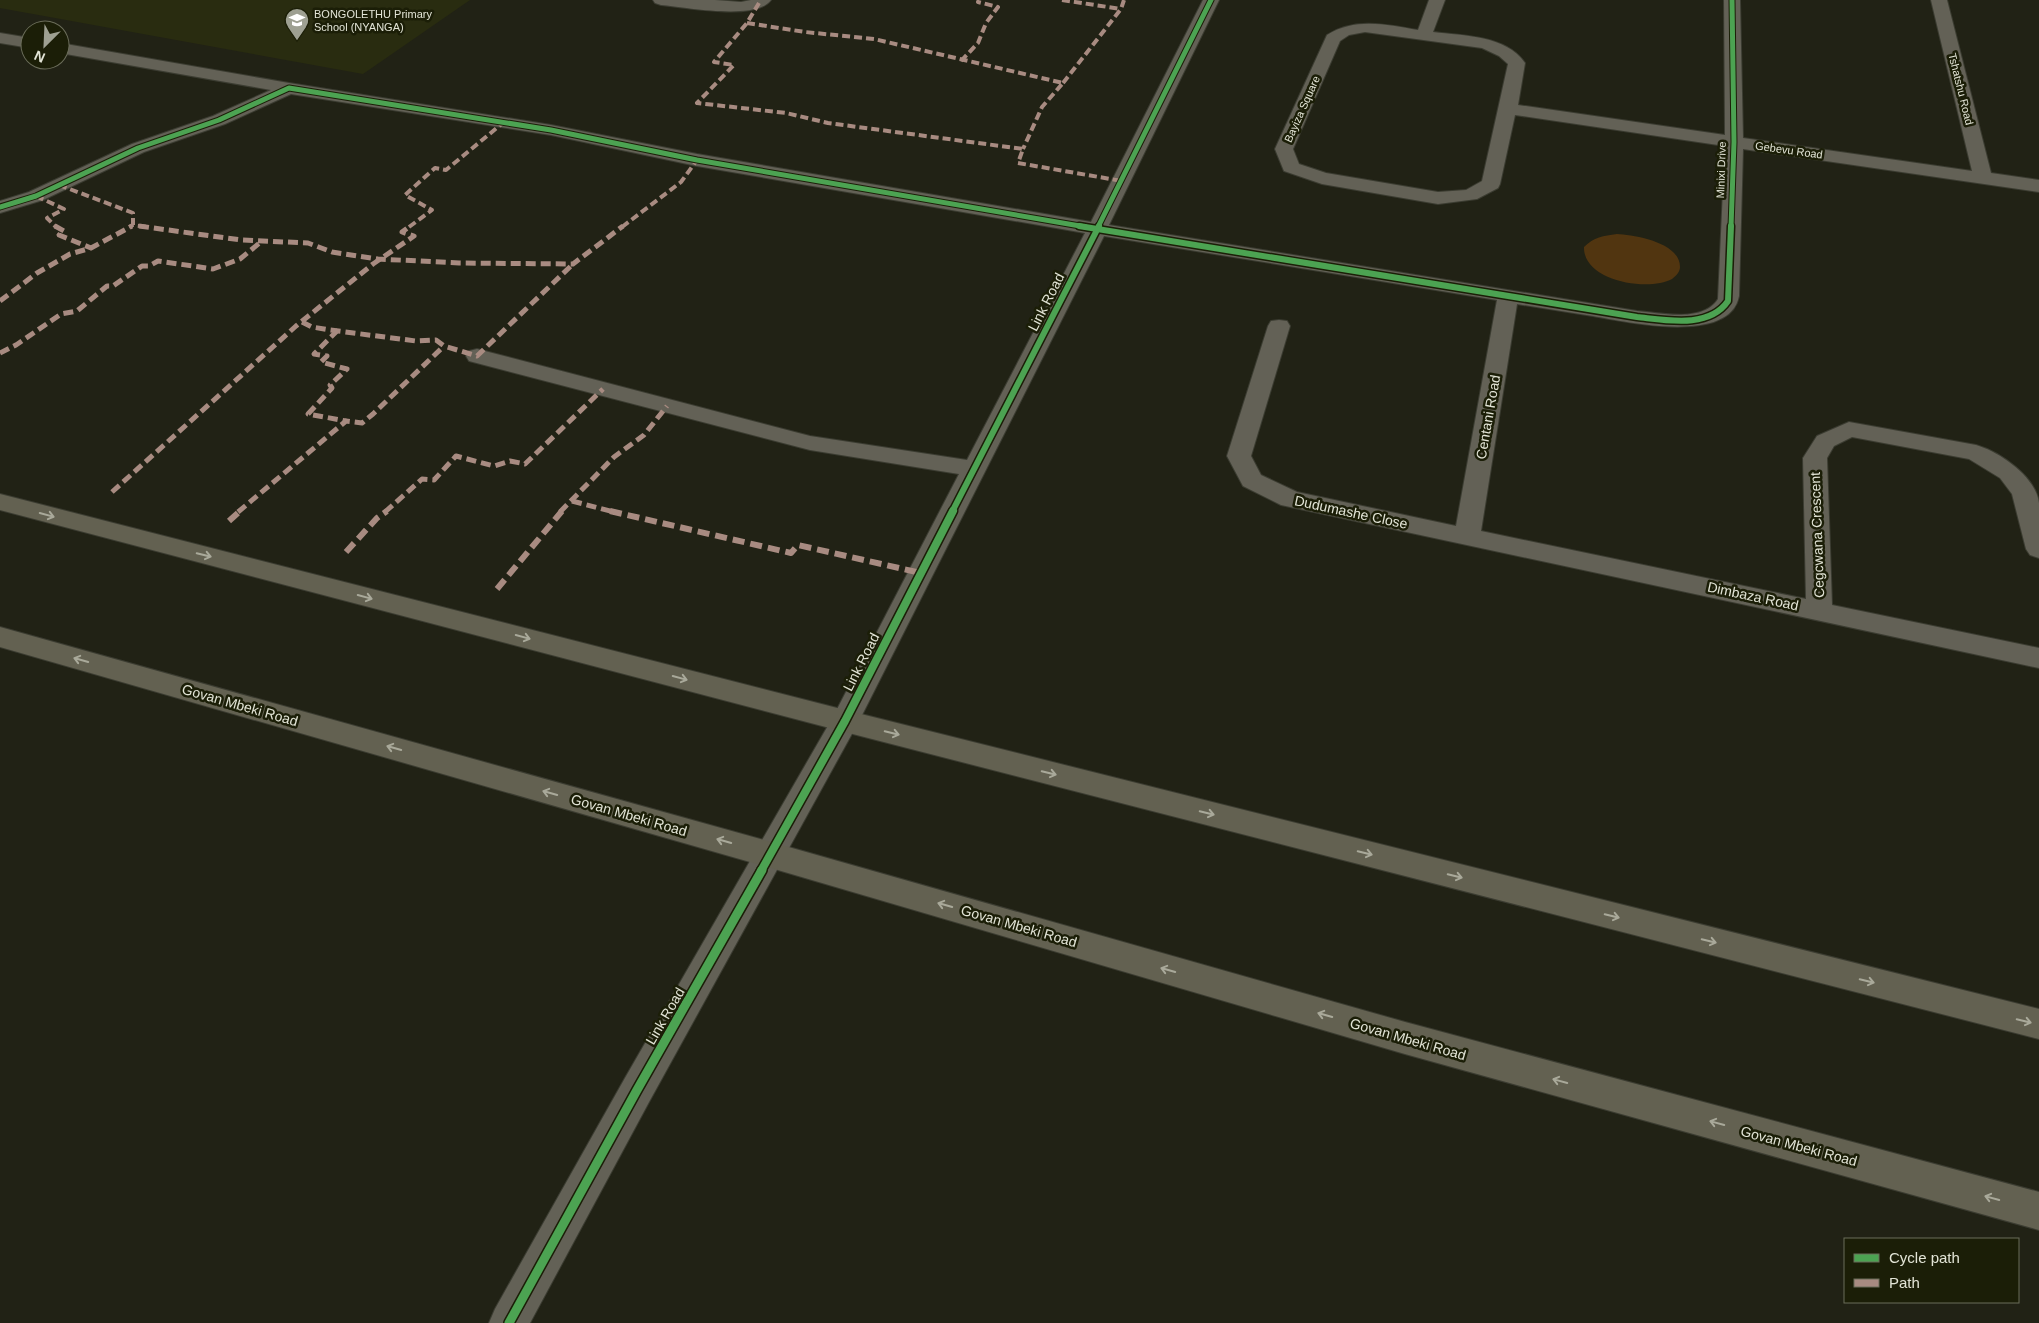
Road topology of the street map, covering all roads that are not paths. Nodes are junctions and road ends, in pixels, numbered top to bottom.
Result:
1 (661, 0) edge
2 (763, 0) edge
3 (1211, 0) edge
4 (1437, 0) edge
5 (1732, 0) edge
6 (1939, 0) edge
7 (1424, 35) junction
8 (0, 38) edge
9 (20, 41) edge
10 (70, 50) edge
11 (288, 88) junction
12 (1508, 108) junction
13 (1734, 142) junction
14 (1983, 178) junction
15 (2039, 186) edge
16 (0, 207) edge
17 (1097, 229) junction
18 (1508, 296) junction
19 (1279, 326) dead end
20 (477, 356) dead end
21 (974, 469) junction
22 (0, 502) edge
23 (1467, 537) junction
24 (2039, 549) edge
25 (1819, 610) junction
26 (0, 637) edge
27 (2039, 658) edge
28 (845, 721) junction
29 (770, 855) junction
30 (2039, 1024) edge
31 (2039, 1211) edge
32 (509, 1323) edge

1 - 2 street
3 - 17 street, Link Road
4 - 7 street
5 - 13 street, Minixi Drive
6 - 14 street, Tshatshu Road
7 - 12 street, Bayiza Square
7 - 12 street, Bayiza Square
8 - 9 street
10 - 11 street
11 - 16 street
11 - 17 street
12 - 13 street, Gebevu Road
13 - 14 street, Gebevu Road
13 - 18 street, Minixi Drive
14 - 15 street, Gebevu Road
17 - 18 street
17 - 21 street, Link Road
18 - 23 street, Centani Road
19 - 23 street, Dudumashe Close
20 - 21 street
21 - 28 street, Link Road
22 -> 28 main road
23 - 25 street, Dimbaza Road
24 - 25 street, Cegcwana Crescent
25 - 27 street, Dimbaza Road
29 -> 26 main road, Govan Mbeki Road
28 - 29 street, Link Road
28 -> 30 main road
31 -> 29 main road, Govan Mbeki Road
29 - 32 street, Link Road

